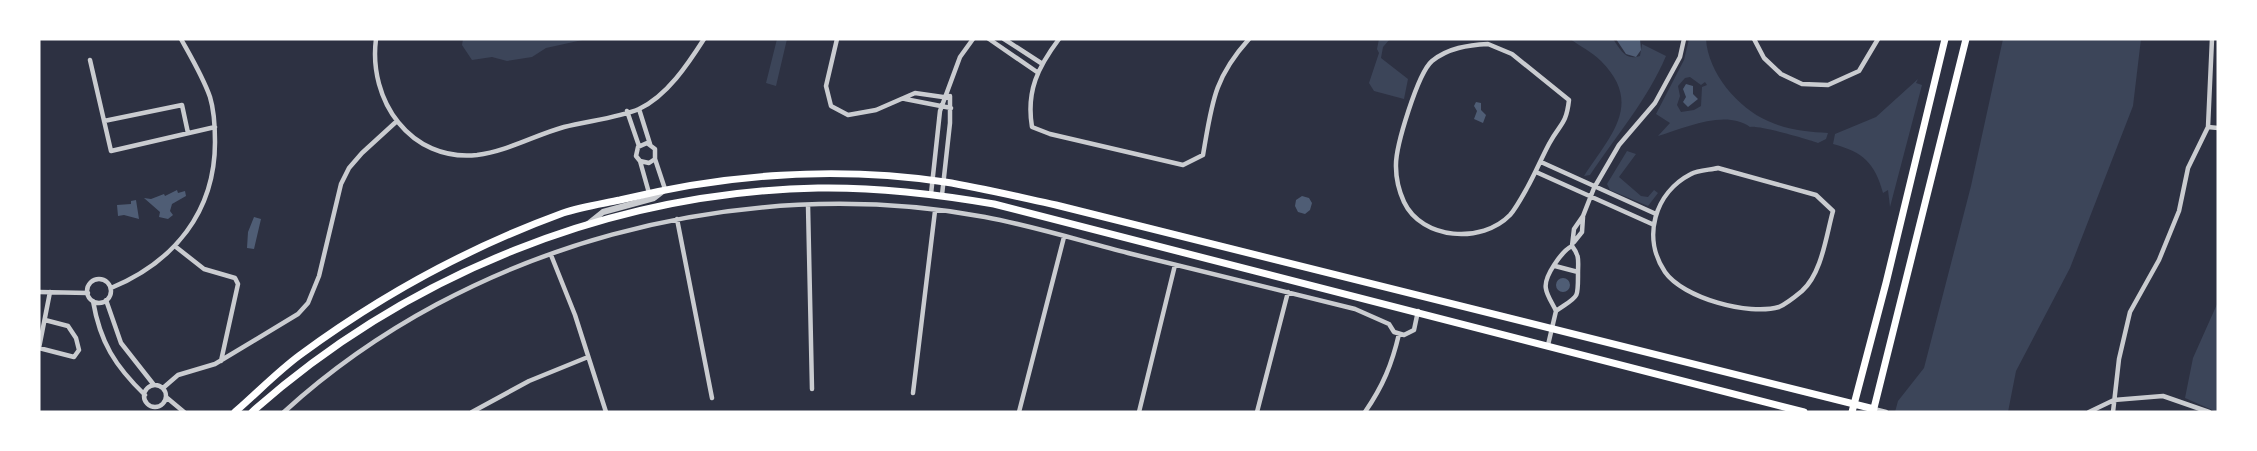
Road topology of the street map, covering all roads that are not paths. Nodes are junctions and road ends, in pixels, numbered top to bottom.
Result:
1 (376, 39) edge
2 (704, 39) edge
3 (837, 39) edge
4 (973, 39) edge
5 (989, 39) edge
6 (1004, 39) edge
7 (1059, 39) edge
8 (1249, 39) edge
9 (1684, 39) edge
10 (1754, 39) edge
11 (1878, 39) edge
12 (1946, 39) edge
13 (1966, 39) edge
14 (2212, 39) edge
15 (183, 40) edge
16 (90, 60) dead end
17 (1041, 63) junction
18 (1037, 72) junction
19 (2210, 81) junction
20 (2218, 83) edge
21 (948, 97) junction
22 (905, 99) junction
23 (942, 107) junction
24 (951, 108) junction
25 (639, 109) junction
26 (627, 111) junction
27 (104, 121) junction
28 (397, 121) junction
29 (214, 127) junction
30 (2208, 127) junction
31 (2218, 128) edge
32 (188, 133) junction
33 (938, 136) junction
34 (948, 137) junction
35 (650, 144) junction
36 (639, 146) junction
37 (655, 159) junction
38 (640, 161) junction
39 (1541, 162) junction
40 (1536, 172) junction
41 (933, 181) junction
42 (944, 182) junction
43 (1594, 188) junction
44 (665, 189) junction
45 (649, 193) junction
46 (931, 194) junction
47 (942, 195) junction
48 (1590, 197) junction
49 (808, 205) junction
50 (935, 211) junction
51 (1656, 214) junction
52 (1583, 216) junction
53 (677, 219) junction
54 (588, 224) junction
55 (1652, 224) junction
56 (1064, 237) junction
57 (1573, 244) junction
58 (176, 247) junction
59 (551, 255) junction
60 (1175, 265) junction
61 (1555, 266) junction
62 (1578, 272) junction
63 (111, 288) junction
64 (39, 292) edge
65 (50, 292) junction
66 (1288, 292) junction
67 (88, 293) junction
68 (106, 300) junction
69 (93, 301) junction
70 (1418, 311) junction
71 (1556, 311) junction
72 (45, 320) junction
73 (1552, 328) junction
74 (1399, 334) junction
75 (1548, 345) junction
76 (588, 357) junction
77 (220, 361) junction
78 (154, 385) junction
79 (163, 388) junction
80 (812, 390) dead end
81 (913, 393) dead end
82 (145, 395) junction
83 (166, 397) junction
84 (712, 398) dead end
85 (2114, 400) junction
86 (1855, 403) junction
87 (156, 407) junction
88 (482, 410) edge
89 (1873, 410) edge
90 (162, 412) edge
91 (184, 412) edge
92 (236, 412) edge
93 (252, 412) edge
94 (284, 412) edge
95 (472, 412) edge
96 (606, 412) edge
97 (1019, 412) edge
98 (1139, 412) edge
99 (1257, 412) edge
100 (1365, 412) edge
101 (1804, 412) edge
102 (1852, 412) edge
103 (1886, 412) edge
104 (2089, 412) edge
105 (2113, 412) edge
106 (2209, 412) edge

1 - 28 street
2 - 25 street
3 - 22 street
4 - 21 street
5 - 18 street
6 - 17 street
7 - 17 street
8 - 18 street
9 - 43 street
10 - 11 street
12 - 86 main road
13 - 89 main road
14 - 19 street
15 - 29 street
16 - 27 street
17 - 18 street
19 - 20 street
19 - 30 street
21 - 22 street
21 - 23 street
21 - 24 street
22 - 23 street
23 - 24 street
23 - 33 street
24 - 34 street
25 - 26 street
25 - 35 street
26 - 28 street
26 - 36 street
27 - 32 street
27 - 32 street
28 - 77 street
29 - 32 street
29 - 58 street
30 - 31 street
30 - 85 street
33 - 34 street
33 - 41 street
34 - 42 street
35 - 36 street
35 - 37 street
36 - 38 street
37 - 38 street
37 - 44 street
38 - 45 street
39 - 40 street
39 - 40 street
39 - 43 street
40 - 48 street
41 - 42 main road
41 - 44 main road
41 - 46 street
42 - 47 street
42 - 73 main road
43 - 48 street
43 - 51 street
44 - 45 main road
44 - 54 street
45 - 92 main road
46 - 47 main road
46 - 54 main road
47 - 70 main road
48 - 52 street
48 - 55 street
49 - 50 street
49 - 53 street
49 - 80 street
50 - 56 street
50 - 81 street
51 - 55 street
51 - 55 street
52 - 57 street
52 - 57 street
53 - 59 street
53 - 84 street
54 - 93 main road
56 - 60 street
56 - 97 street
57 - 61 street
57 - 62 street
58 - 63 street
58 - 77 street
59 - 76 street
59 - 94 street
60 - 66 street
60 - 98 street
61 - 62 street
61 - 71 street
62 - 71 street
63 - 67 street
63 - 68 street
64 - 65 street
65 - 67 street
65 - 72 street
66 - 74 street
66 - 99 street
67 - 69 street
68 - 69 street
68 - 78 street
69 - 82 street
70 - 74 street
70 - 75 main road
71 - 73 street
72 - 72 street
73 - 75 street
73 - 86 main road
74 - 100 street
75 - 101 main road
76 - 88 street
76 - 96 street
77 - 79 street
78 - 79 street
78 - 82 street
79 - 83 street
82 - 87 street
83 - 87 street
83 - 91 street
85 - 104 street
85 - 105 street
85 - 106 street
86 - 89 main road
86 - 102 main road
87 - 90 street
88 - 95 street
89 - 103 street

